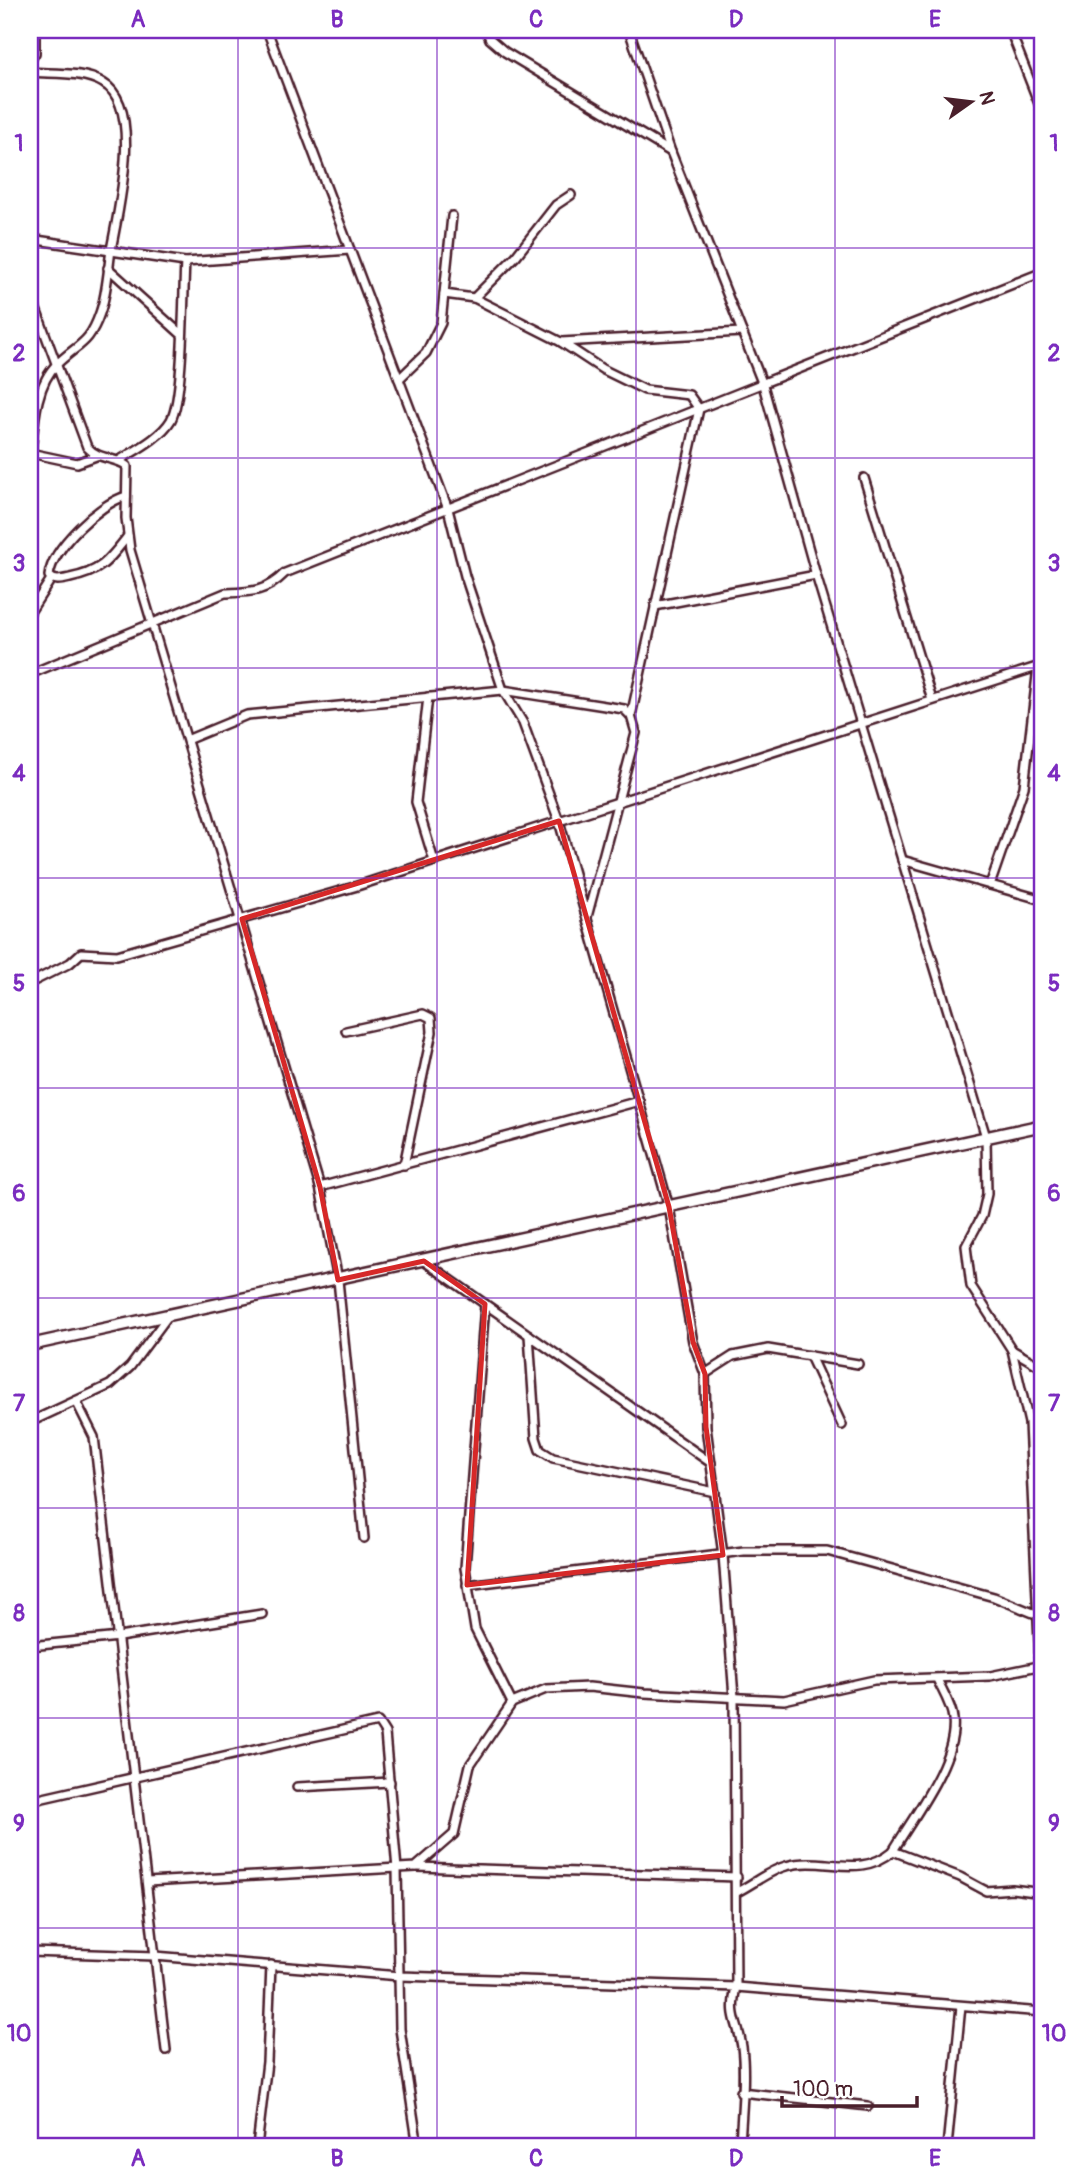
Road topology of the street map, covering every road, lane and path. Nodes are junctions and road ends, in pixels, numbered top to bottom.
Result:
1 (35, 30) edge
2 (267, 30) edge
3 (486, 30) edge
4 (629, 30) edge
5 (1010, 30) edge
6 (30, 61) edge
7 (30, 72) edge
8 (1043, 114) edge
9 (671, 152) junction
10 (572, 195) dead end
11 (452, 216) dead end
12 (30, 239) edge
13 (351, 250) junction
14 (111, 253) junction
15 (185, 262) junction
16 (108, 268) junction
17 (1043, 272) edge
18 (30, 293) edge
19 (444, 294) junction
20 (474, 298) junction
21 (742, 332) junction
22 (181, 334) junction
23 (561, 342) junction
24 (57, 364) junction
25 (399, 379) junction
26 (763, 385) junction
27 (699, 409) junction
28 (31, 454) edge
29 (96, 456) junction
30 (120, 460) junction
31 (864, 478) dead end
32 (125, 496) junction
33 (448, 509) junction
34 (128, 536) junction
35 (816, 575) junction
36 (51, 579) junction
37 (656, 606) junction
38 (30, 612) edge
39 (155, 624) junction
40 (1040, 666) edge
41 (30, 674) edge
42 (503, 690) junction
43 (428, 697) junction
44 (933, 700) junction
45 (631, 716) junction
46 (861, 724) junction
47 (189, 739) junction
48 (618, 802) junction
49 (559, 821) junction
50 (902, 860) junction
51 (435, 861) junction
52 (990, 885) junction
53 (1043, 900) edge
54 (586, 917) junction
55 (242, 919) junction
56 (30, 984) edge
57 (345, 1031) dead end
58 (639, 1101) junction
59 (1043, 1123) edge
60 (986, 1137) junction
61 (404, 1165) junction
62 (320, 1187) junction
63 (669, 1207) junction
64 (424, 1261) junction
65 (338, 1280) junction
66 (485, 1304) junction
67 (168, 1316) junction
68 (529, 1335) junction
69 (30, 1345) edge
70 (1012, 1350) junction
71 (810, 1356) junction
72 (858, 1364) dead end
73 (1043, 1368) edge
74 (705, 1374) junction
75 (76, 1401) junction
76 (30, 1422) edge
77 (842, 1425) dead end
78 (711, 1463) junction
79 (715, 1492) junction
80 (364, 1538) dead end
81 (723, 1555) junction
82 (467, 1585) junction
83 (262, 1614) dead end
84 (1038, 1615) junction
85 (119, 1637) junction
86 (30, 1646) edge
87 (1042, 1665) edge
88 (937, 1679) junction
89 (734, 1697) junction
90 (512, 1703) junction
91 (136, 1778) junction
92 (390, 1782) junction
93 (297, 1787) dead end
94 (30, 1801) edge
95 (893, 1851) junction
96 (416, 1867) junction
97 (397, 1869) junction
98 (737, 1877) junction
99 (147, 1882) junction
100 (737, 1892) junction
101 (1043, 1893) edge
102 (30, 1952) edge
103 (155, 1956) junction
104 (271, 1965) junction
105 (400, 1976) junction
106 (736, 1987) junction
107 (961, 2006) junction
108 (1043, 2012) edge
109 (166, 2050) dead end
110 (741, 2092) junction
111 (868, 2106) dead end
112 (257, 2147) edge
113 (418, 2147) edge
114 (740, 2147) edge
115 (947, 2147) edge

1 - 6 street
2 - 13 street
3 - 9 street
4 - 9 street
5 - 8 street
7 - 14 street
9 - 21 street
10 - 20 street
11 - 19 street
12 - 14 street
13 - 15 street
13 - 25 street
14 - 15 street
14 - 16 street
15 - 22 street
16 - 22 street
16 - 24 street
17 - 26 street
18 - 24 street
19 - 20 street
19 - 25 street
20 - 23 street
21 - 23 street
21 - 26 street
22 - 30 street
23 - 27 street
24 - 28 street
24 - 29 street
25 - 33 street
26 - 27 street
26 - 35 street
27 - 33 street
27 - 37 street
28 - 29 street
29 - 30 street
30 - 32 street
31 - 44 street
32 - 34 street
32 - 36 street
33 - 39 street
33 - 42 street
34 - 36 street
34 - 39 street
35 - 37 street
35 - 46 street
36 - 38 street
37 - 45 street
39 - 41 street
39 - 47 street
40 - 44 street
40 - 52 street
42 - 43 street
42 - 45 street
42 - 49 street
43 - 47 street
43 - 51 street
44 - 46 street
45 - 48 street
46 - 48 street
46 - 50 street
47 - 55 street
48 - 49 street
48 - 54 street
49 - 51 street
49 - 54 street
50 - 52 street
50 - 60 street
51 - 55 street
52 - 53 street
54 - 58 street
55 - 56 street
55 - 62 street
57 - 61 street
58 - 61 street
58 - 63 street
59 - 60 street
60 - 63 street
60 - 70 street
61 - 62 street
62 - 65 street
63 - 64 street
63 - 74 street
64 - 65 street
64 - 66 street
65 - 67 street
65 - 80 street
66 - 68 street
66 - 82 street
67 - 69 street
67 - 75 street
68 - 78 street
68 - 79 street
70 - 73 street
70 - 84 street
71 - 72 street
71 - 74 street
71 - 77 street
74 - 78 street
75 - 76 street
75 - 85 street
78 - 79 street
79 - 81 street
81 - 82 street
81 - 84 street
81 - 89 street
82 - 90 street
83 - 85 street
84 - 87 street
85 - 86 street
85 - 91 street
87 - 88 street
88 - 89 street
88 - 95 street
89 - 90 street
89 - 98 street
90 - 96 street
91 - 92 street
91 - 94 street
91 - 99 street
92 - 93 street
92 - 97 street
95 - 100 street
95 - 101 street
96 - 97 street
96 - 98 street
97 - 99 street
97 - 105 street
98 - 100 street
99 - 103 street
100 - 106 street
102 - 103 street
103 - 104 street
103 - 109 street
104 - 105 street
104 - 112 street
105 - 106 street
105 - 113 street
106 - 107 street
106 - 110 street
107 - 108 street
107 - 115 street
110 - 111 street
110 - 114 street

